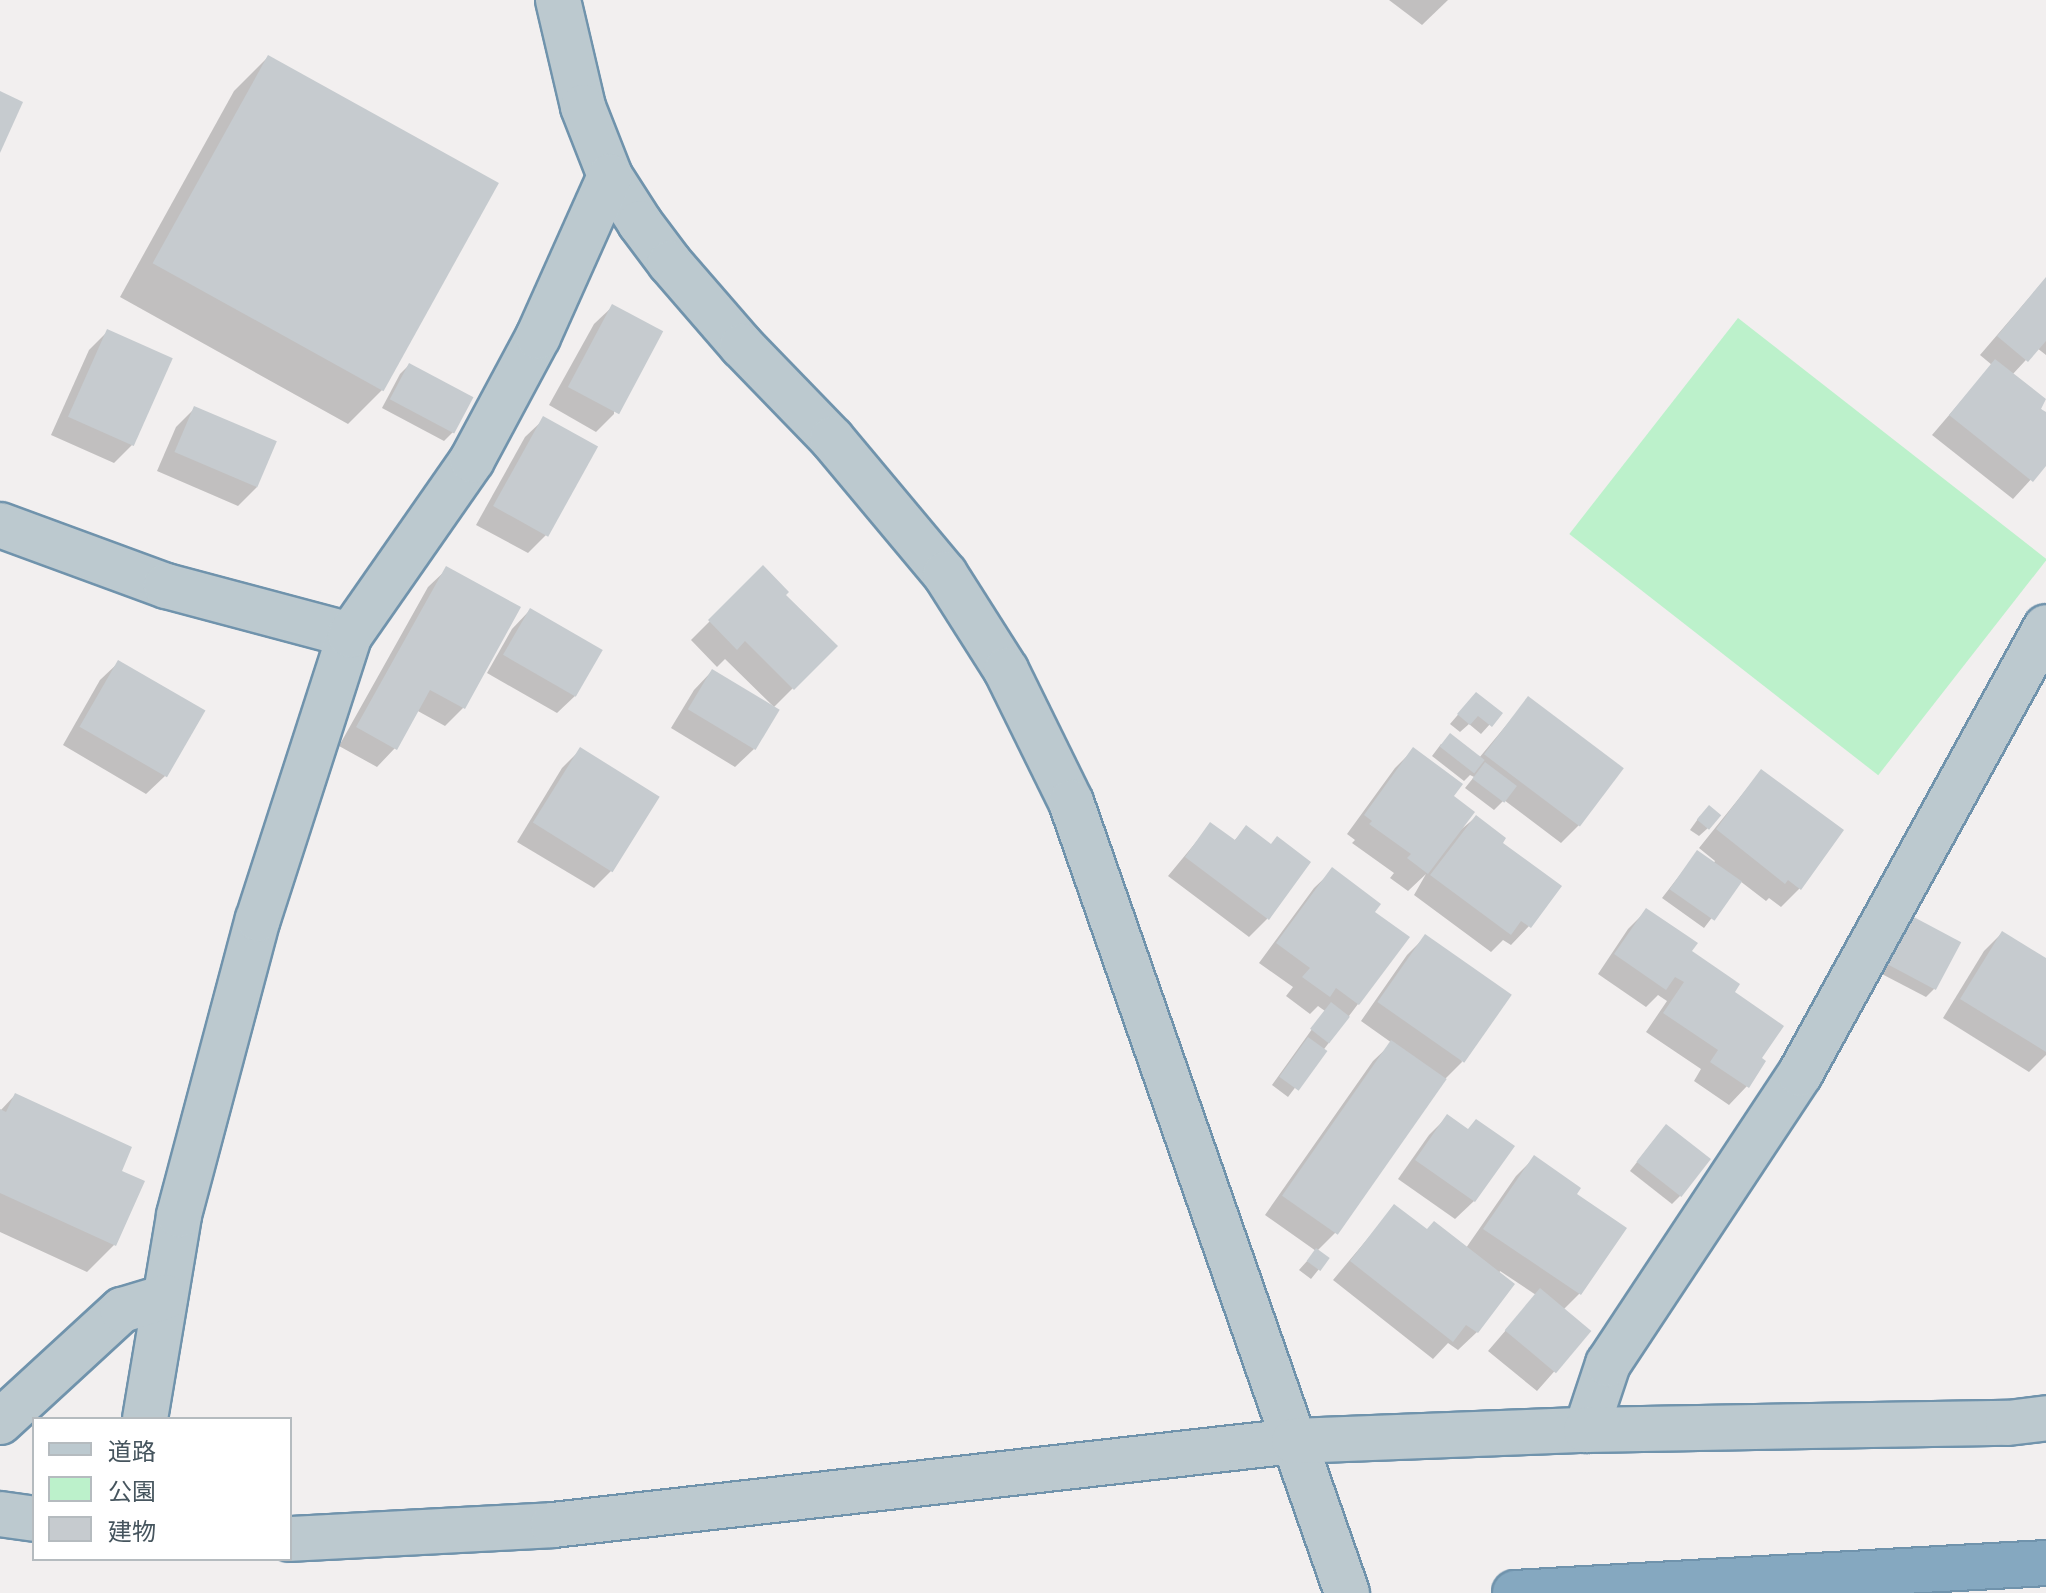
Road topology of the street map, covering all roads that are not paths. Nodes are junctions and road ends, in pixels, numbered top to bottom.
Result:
1 (558, 0) edge
2 (610, 176) junction
3 (0, 525) edge
4 (2046, 627) edge
5 (350, 635) junction
6 (165, 1297) junction
7 (145, 1417) edge
8 (2046, 1418) edge
9 (0, 1422) edge
10 (1586, 1430) junction
11 (1294, 1441) junction
12 (0, 1514) edge
13 (32, 1519) edge
14 (292, 1539) edge
15 (2046, 1563) edge
16 (1347, 1593) edge
17 (1515, 1593) edge

1 - 2 street
2 - 5 street
2 - 11 street
3 - 5 street
4 - 10 street
5 - 6 street
6 - 7 street
6 - 9 street
8 - 10 street
10 - 11 street
11 - 14 street
11 - 16 street
12 - 13 street
15 - 17 highway

